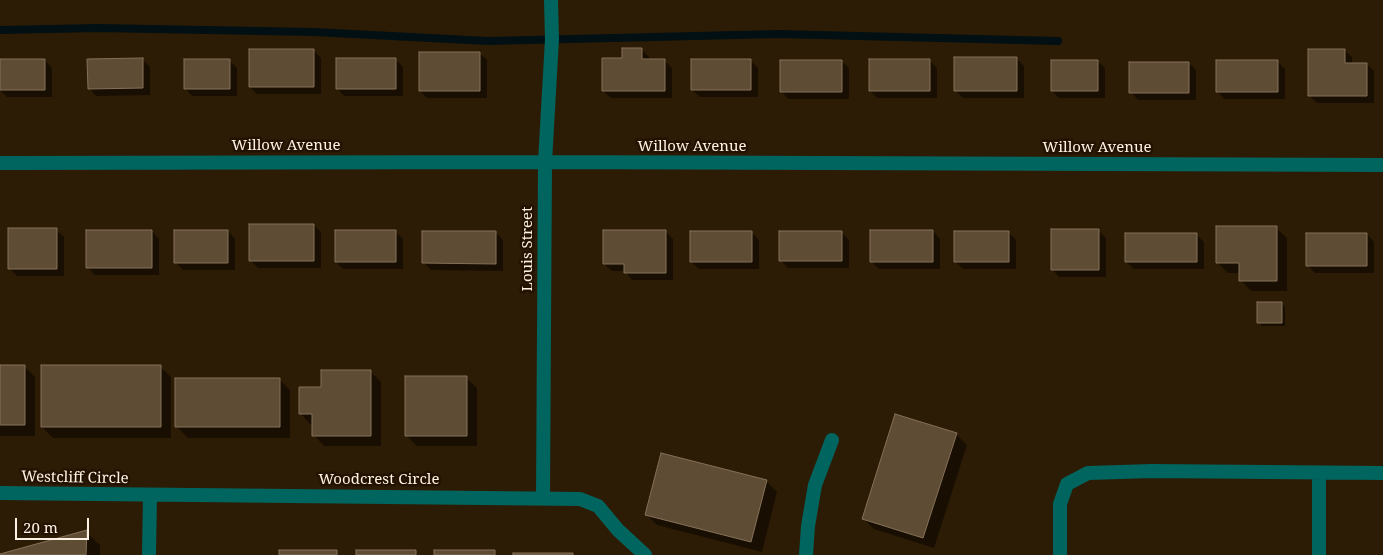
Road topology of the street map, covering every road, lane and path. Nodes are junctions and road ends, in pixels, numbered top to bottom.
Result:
1 (551, 0) edge
2 (545, 162) junction
3 (0, 163) edge
4 (1383, 165) edge
5 (832, 440) dead end
6 (1319, 473) junction
7 (1383, 473) edge
8 (0, 493) edge
9 (150, 495) junction
10 (543, 498) junction
11 (148, 555) edge
12 (645, 555) edge
13 (806, 555) edge
14 (1060, 555) edge
15 (1319, 555) edge

1 - 2 street, Louis Street
2 - 3 street, Willow Avenue
2 - 4 street, Willow Avenue
2 - 10 street, Louis Street
5 - 13 street
6 - 7 street
6 - 14 street
6 - 15 street
8 - 9 street, Westcliff Circle
9 - 10 street, Woodcrest Circle
9 - 11 street
10 - 12 street, Woodcrest Circle

